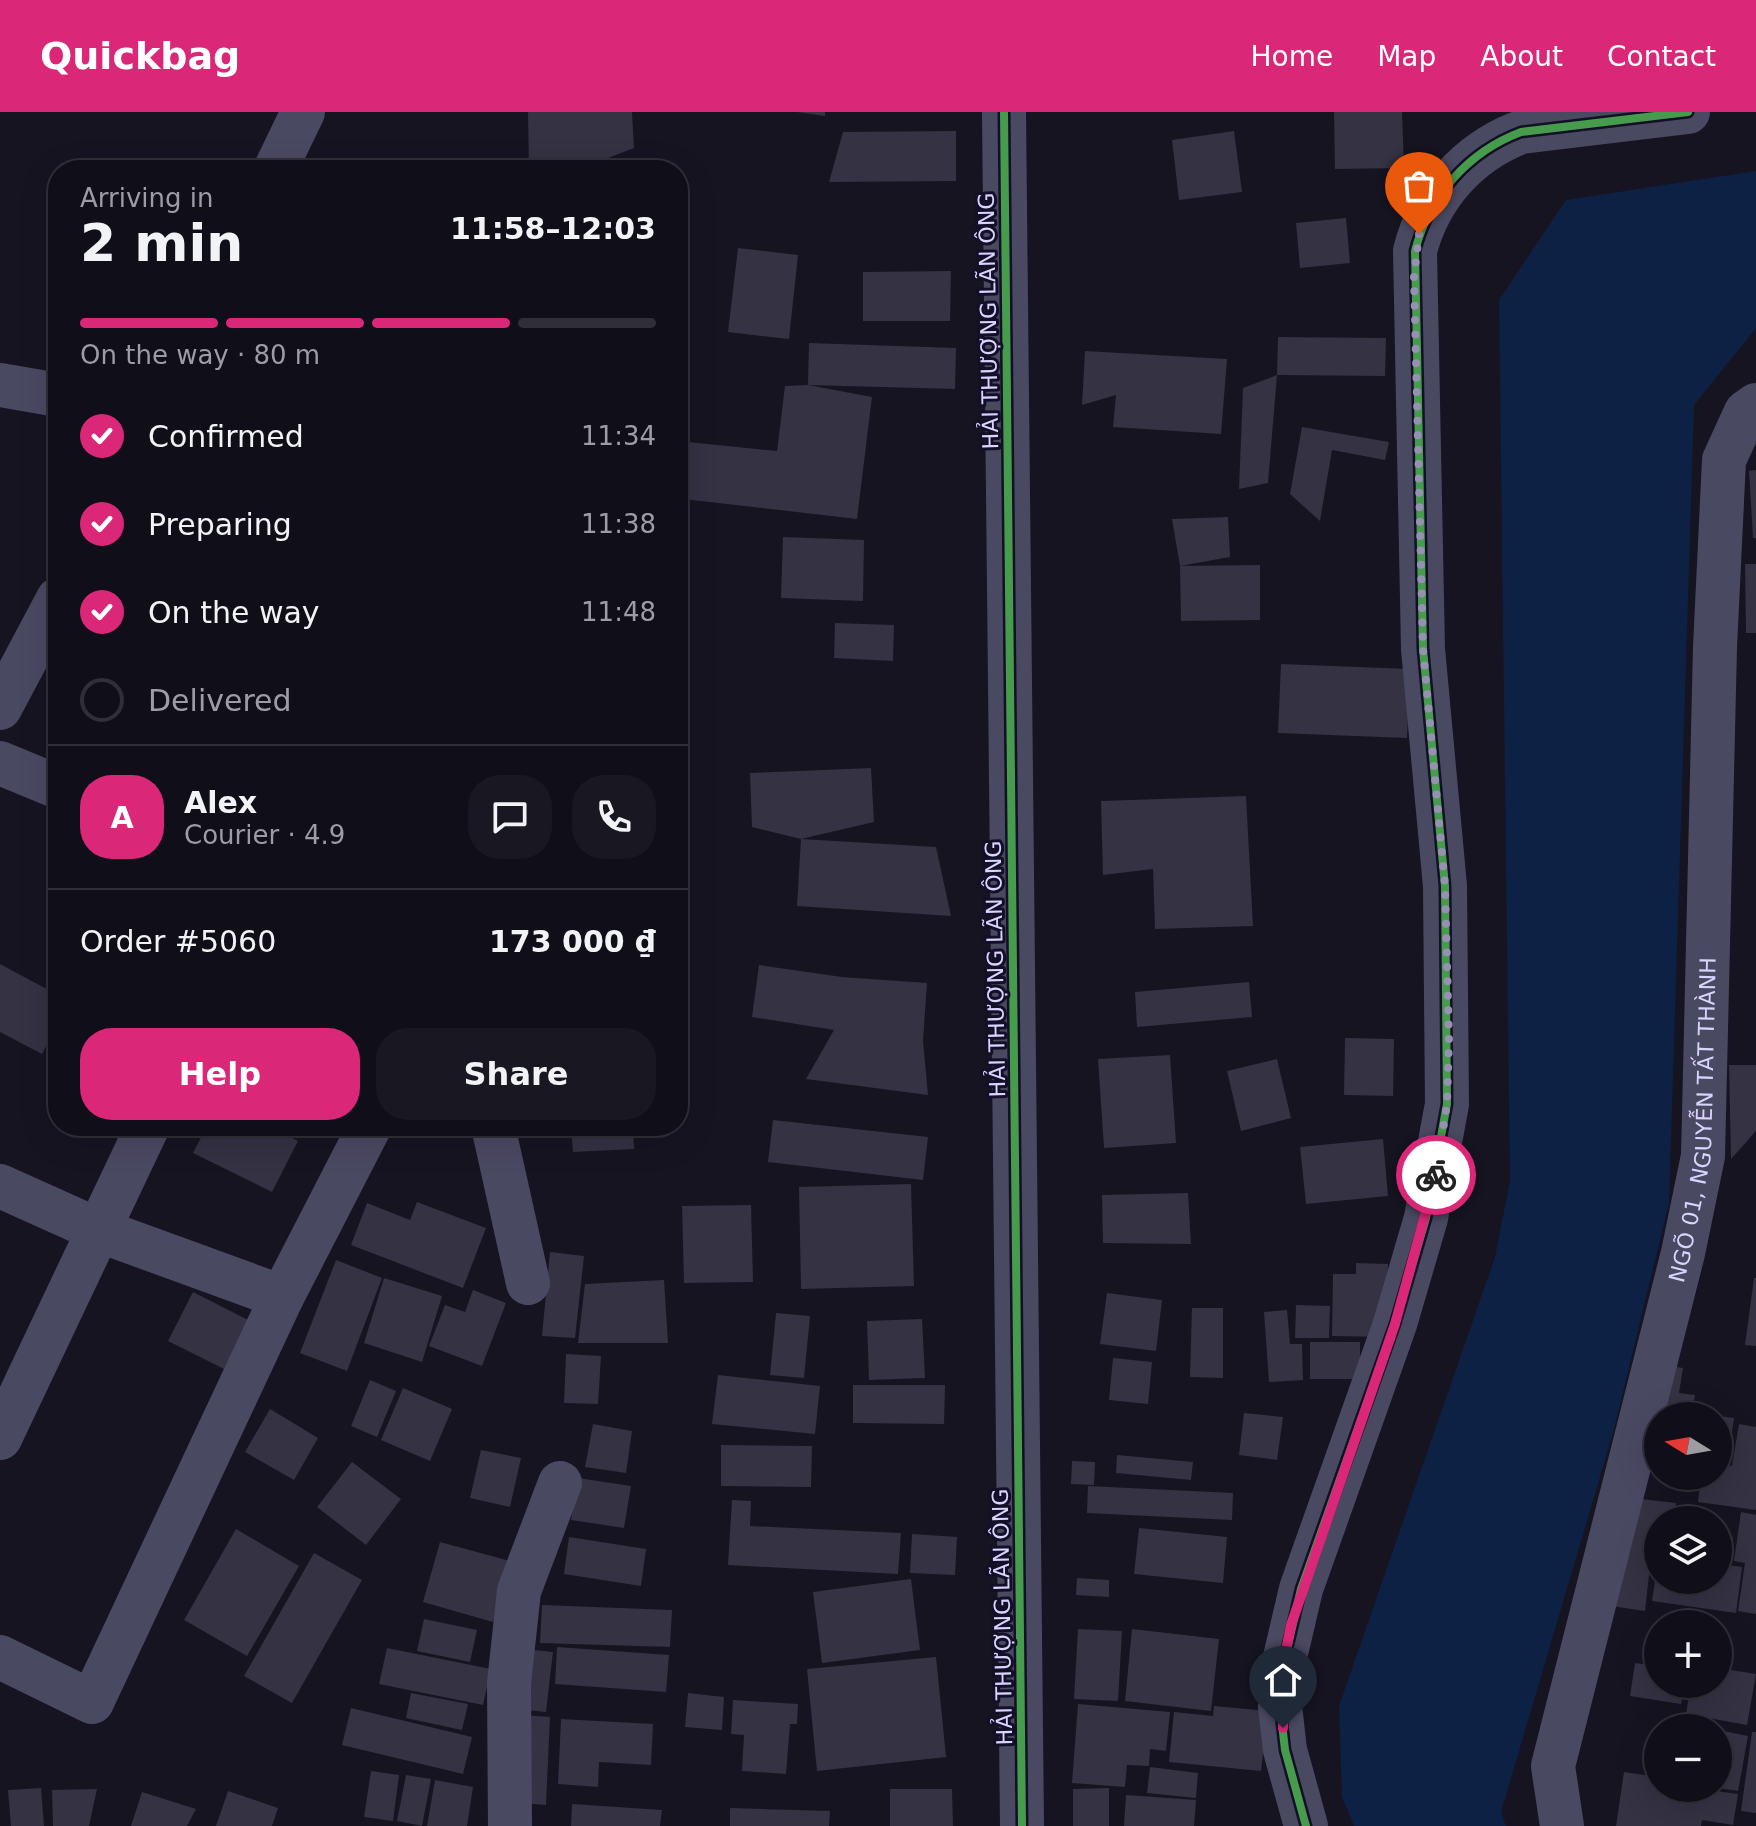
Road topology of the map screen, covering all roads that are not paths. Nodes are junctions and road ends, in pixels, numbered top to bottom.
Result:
1 (303, 112) edge
2 (1004, 112) edge
3 (1688, 112) edge
4 (280, 160) edge
5 (0, 385) edge
6 (48, 393) edge
7 (1756, 405) edge
8 (48, 618) edge
9 (0, 708) edge
10 (0, 763) edge
11 (48, 783) edge
12 (143, 1136) edge
13 (365, 1136) edge
14 (495, 1136) edge
15 (0, 1186) edge
16 (98, 1230) junction
17 (528, 1283) dead end
18 (282, 1297) junction
19 (0, 1438) edge
20 (560, 1483) dead end
21 (0, 1657) edge
22 (510, 1826) edge
23 (1022, 1826) edge
24 (1306, 1826) edge
25 (1562, 1826) edge

1 - 4 street
2 - 23 street, HẢI THƯỢNG LÃN ÔNG
3 - 24 street
5 - 6 street
7 - 25 street, NGÕ 01, NGUYỄN TẤT THÀNH
8 - 9 street
10 - 11 street
12 - 16 street
13 - 18 street
14 - 17 street
15 - 16 street
16 - 18 street
16 - 19 street
18 - 21 street
20 - 22 street

